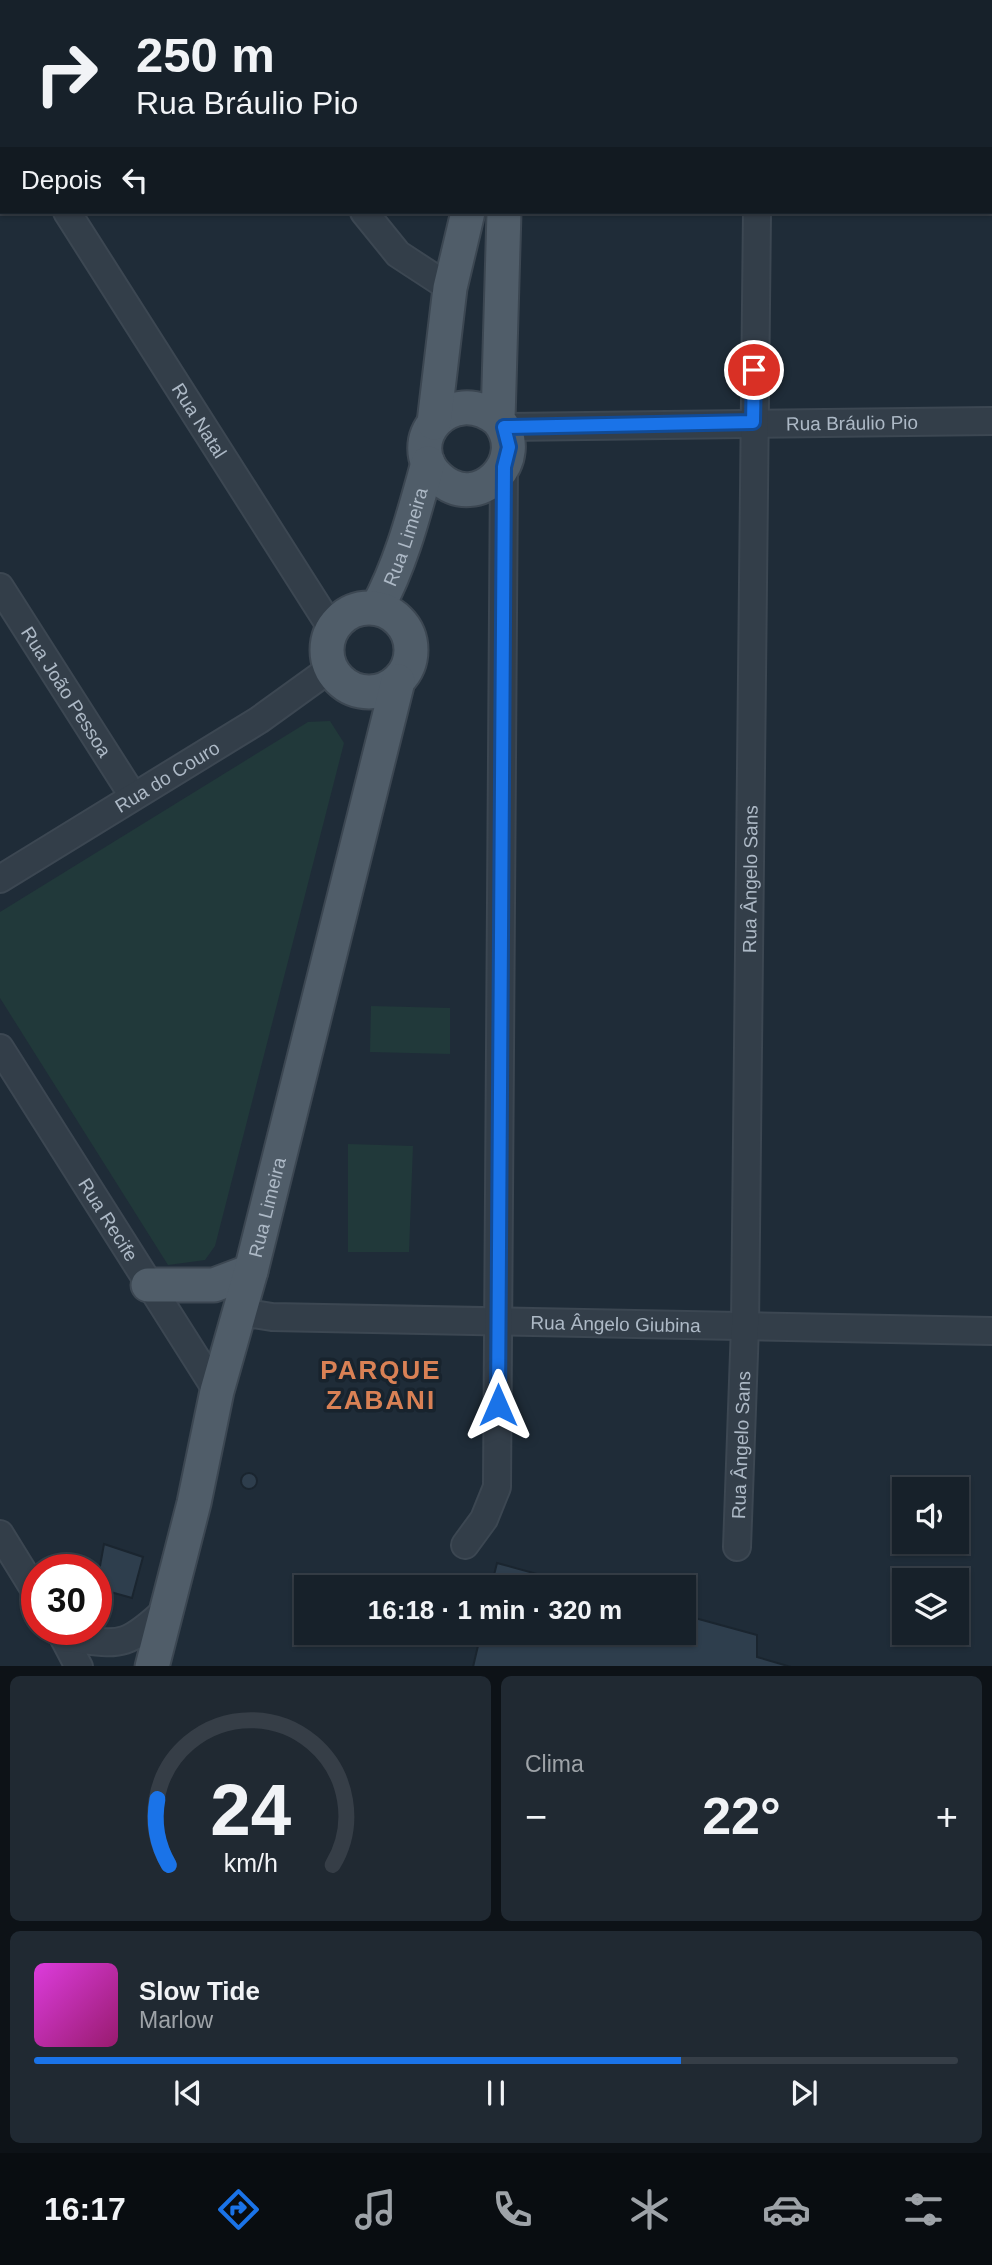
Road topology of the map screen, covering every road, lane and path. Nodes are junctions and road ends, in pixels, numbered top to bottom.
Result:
1 (68, 214) edge
2 (366, 214) edge
3 (468, 214) edge
4 (504, 214) edge
5 (757, 214) edge
6 (450, 288) junction
7 (503, 321) junction
8 (992, 421) edge
9 (753, 422) junction
10 (433, 423) junction
11 (501, 423) junction
12 (428, 463) junction
13 (504, 467) junction
14 (463, 488) junction
15 (502, 538) junction
16 (0, 587) edge
17 (388, 615) junction
18 (332, 629) junction
19 (331, 667) junction
20 (398, 681) junction
21 (362, 691) junction
22 (381, 746) junction
23 (133, 796) junction
24 (0, 879) edge
25 (0, 1048) edge
26 (251, 1271) junction
27 (148, 1285) junction
28 (240, 1312) junction
29 (499, 1322) junction
30 (745, 1326) junction
31 (992, 1331) edge
32 (217, 1391) junction
33 (0, 1534) edge
34 (465, 1545) dead end
35 (737, 1547) dead end
36 (21, 1568) edge
37 (167, 1609) junction
38 (112, 1644) edge
39 (67, 1645) edge
40 (78, 1666) edge
41 (152, 1666) edge

1 - 18 street, Rua Natal
2 - 6 street
3 - 6 main road
4 - 7 main road
5 - 9 street, Rua Ângelo Sans
6 - 7 main road
6 - 10 main road
7 - 11 main road
8 - 9 street, Rua Bráulio Pio
9 - 11 street, Rua Bráulio Pio
9 - 30 street, Rua Ângelo Sans
10 - 11 main road
10 - 12 main road
11 - 13 main road
12 - 14 main road
12 - 17 main road, Rua Limeira
13 - 14 main road
13 - 15 street
14 - 15 street
14 - 17 main road, Rua Limeira
15 - 29 street
16 - 23 street, Rua João Pessoa
17 - 18 main road
17 - 20 main road
18 - 19 main road
19 - 21 main road
19 - 23 street, Rua do Couro
20 - 21 main road
20 - 22 main road, Rua Limeira
21 - 22 main road
22 - 26 main road, Rua Limeira
23 - 24 street, Rua do Couro
25 - 27 street, Rua Recife
26 - 27 main road
26 - 28 main road, Rua Limeira
27 - 32 street, Rua Recife
28 - 29 street, Rua Ângelo Giubina
28 - 32 main road, Rua Limeira
29 - 30 street, Rua Ângelo Giubina
29 - 34 street
30 - 31 street, Rua Ângelo Giubina
30 - 35 street, Rua Ângelo Sans
32 - 37 main road, Rua Limeira
33 - 36 street
37 - 38 street
37 - 41 main road, Rua Limeira
39 - 40 street

